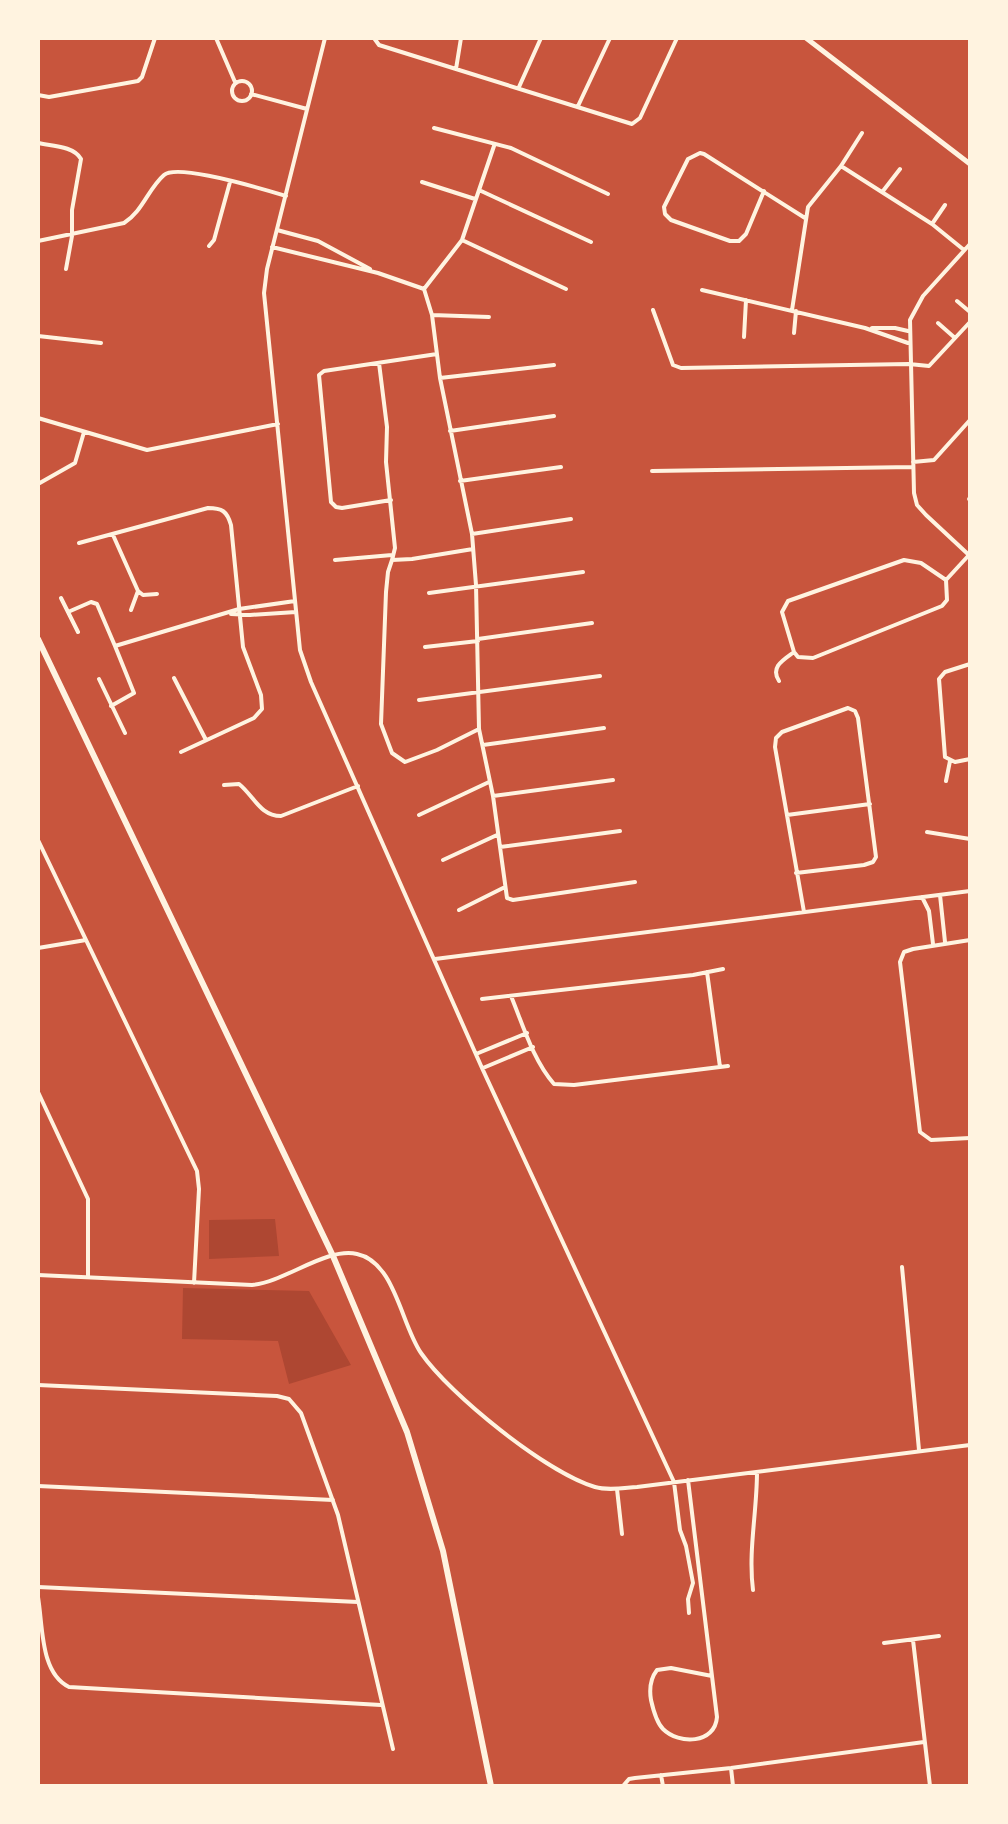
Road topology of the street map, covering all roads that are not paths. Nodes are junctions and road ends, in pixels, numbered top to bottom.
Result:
1 (155, 38) edge
2 (216, 38) edge
3 (225, 38) edge
4 (325, 38) edge
5 (374, 38) edge
6 (461, 38) edge
7 (541, 38) edge
8 (610, 38) edge
9 (677, 38) edge
10 (806, 38) edge
11 (456, 69) junction
12 (235, 82) junction
13 (519, 87) junction
14 (251, 94) junction
15 (38, 95) edge
16 (578, 106) junction
17 (307, 109) junction
18 (434, 128) dead end
19 (862, 133) dead end
20 (38, 143) edge
21 (494, 146) junction
22 (970, 164) edge
23 (841, 166) junction
24 (900, 169) dead end
25 (230, 182) junction
26 (422, 182) dead end
27 (479, 190) junction
28 (764, 191) junction
29 (883, 191) junction
30 (608, 194) dead end
31 (286, 196) junction
32 (475, 199) junction
33 (945, 205) dead end
34 (805, 218) junction
35 (932, 224) junction
36 (277, 230) junction
37 (72, 236) junction
38 (462, 240) junction
39 (38, 241) edge
40 (591, 242) dead end
41 (970, 244) edge
42 (209, 246) dead end
43 (272, 247) junction
44 (964, 250) junction
45 (66, 269) dead end
46 (378, 273) junction
47 (424, 289) junction
48 (566, 289) dead end
49 (702, 290) dead end
50 (746, 300) junction
51 (957, 301) dead end
52 (653, 310) dead end
53 (794, 310) junction
54 (970, 312) edge
55 (432, 315) junction
56 (489, 317) dead end
57 (970, 322) edge
58 (938, 323) dead end
59 (865, 328) junction
60 (908, 331) junction
61 (794, 333) dead end
62 (38, 336) edge
63 (744, 337) dead end
64 (955, 338) junction
65 (101, 343) dead end
66 (908, 343) junction
67 (437, 354) junction
68 (379, 363) junction
69 (909, 364) junction
70 (554, 365) dead end
71 (440, 378) junction
72 (554, 416) dead end
73 (38, 418) edge
74 (970, 420) edge
75 (278, 424) junction
76 (450, 431) junction
77 (84, 432) junction
78 (913, 465) junction
79 (561, 467) dead end
80 (652, 471) dead end
81 (460, 481) junction
82 (38, 484) edge
83 (391, 500) junction
84 (571, 519) dead end
85 (472, 534) junction
86 (113, 535) junction
87 (79, 543) dead end
88 (473, 549) junction
89 (970, 555) edge
90 (393, 558) junction
91 (335, 560) dead end
92 (583, 572) dead end
93 (946, 580) junction
94 (476, 585) junction
95 (138, 591) junction
96 (429, 593) dead end
97 (157, 594) dead end
98 (61, 598) dead end
99 (295, 601) junction
100 (131, 610) dead end
101 (68, 612) junction
102 (239, 612) junction
103 (296, 612) junction
104 (592, 623) dead end
105 (78, 632) dead end
106 (38, 639) edge
107 (478, 640) junction
108 (115, 646) junction
109 (425, 647) dead end
110 (794, 652) junction
111 (970, 664) edge
112 (600, 676) dead end
113 (174, 678) dead end
114 (99, 679) dead end
115 (779, 681) dead end
116 (478, 694) junction
117 (419, 700) dead end
118 (111, 706) junction
119 (604, 728) dead end
120 (479, 729) junction
121 (125, 733) dead end
122 (206, 740) junction
123 (483, 745) junction
124 (181, 752) dead end
125 (970, 759) edge
126 (950, 761) junction
127 (613, 780) dead end
128 (946, 781) dead end
129 (490, 782) junction
130 (224, 785) dead end
131 (358, 786) junction
132 (493, 796) junction
133 (870, 804) junction
134 (419, 815) dead end
135 (787, 815) junction
136 (620, 831) dead end
137 (927, 832) dead end
138 (497, 835) junction
139 (970, 839) edge
140 (38, 840) edge
141 (500, 847) junction
142 (443, 860) dead end
143 (796, 873) junction
144 (635, 882) dead end
145 (505, 887) junction
146 (970, 891) edge
147 (940, 895) junction
148 (922, 897) junction
149 (459, 910) dead end
150 (804, 912) junction
151 (86, 940) junction
152 (970, 940) edge
153 (945, 942) junction
154 (933, 944) junction
155 (38, 948) edge
156 (435, 959) junction
157 (723, 969) dead end
158 (707, 972) junction
159 (511, 996) junction
160 (482, 999) dead end
161 (527, 1033) junction
162 (533, 1047) junction
163 (476, 1054) junction
164 (728, 1066) dead end
165 (720, 1067) junction
166 (482, 1068) junction
167 (38, 1092) edge
168 (970, 1138) edge
169 (333, 1256) junction
170 (902, 1267) dead end
171 (38, 1275) edge
172 (88, 1277) junction
173 (194, 1283) junction
174 (38, 1385) edge
175 (970, 1445) edge
176 (919, 1450) junction
177 (757, 1472) junction
178 (688, 1480) junction
179 (674, 1482) junction
180 (38, 1486) edge
181 (617, 1489) junction
182 (333, 1500) junction
183 (622, 1534) dead end
184 (38, 1587) edge
185 (753, 1590) dead end
186 (38, 1597) edge
187 (358, 1602) junction
188 (689, 1613) dead end
189 (939, 1636) dead end
190 (913, 1640) junction
191 (884, 1643) dead end
192 (712, 1676) junction
193 (381, 1705) junction
194 (924, 1742) junction
195 (393, 1749) dead end
196 (731, 1768) junction
197 (661, 1775) junction
198 (491, 1786) edge
199 (623, 1786) edge
200 (663, 1786) edge
201 (733, 1786) edge
202 (930, 1786) edge

1 - 15 street
2 - 3 street
2 - 12 street
4 - 17 street
5 - 11 street
6 - 11 street
7 - 13 street
8 - 16 street
9 - 16 street
10 - 22 street
11 - 13 street
12 - 14 street
12 - 14 street
13 - 16 street
14 - 17 street
17 - 31 street
18 - 21 street
19 - 23 street
20 - 37 street
21 - 27 street
21 - 30 street
23 - 29 street
23 - 34 street
24 - 29 street
25 - 31 street
25 - 37 street
25 - 42 street
26 - 32 street
27 - 32 street
27 - 40 street
28 - 28 street
28 - 34 street
29 - 35 street
31 - 36 street
32 - 38 street
33 - 35 street
34 - 53 street
35 - 44 street
36 - 43 street
36 - 46 street
37 - 39 street
37 - 45 street
38 - 47 street
38 - 48 street
41 - 44 street
43 - 46 street
43 - 75 street
44 - 60 street
46 - 47 street
47 - 55 street
49 - 50 street
50 - 53 street
50 - 63 street
51 - 54 street
52 - 69 street
53 - 59 street
53 - 61 street
55 - 56 street
55 - 67 street
57 - 64 street
58 - 64 street
59 - 60 street
59 - 66 street
60 - 66 street
62 - 65 street
64 - 69 street
66 - 69 street
67 - 68 street
67 - 71 street
68 - 83 street
68 - 83 street
69 - 78 street
70 - 71 street
71 - 76 street
72 - 76 street
73 - 77 street
74 - 78 street
75 - 77 street
75 - 99 street
76 - 81 street
77 - 82 street
78 - 80 street
78 - 89 street
79 - 81 street
81 - 85 street
83 - 90 street
84 - 85 street
85 - 88 street
86 - 87 street
86 - 95 street
86 - 102 street
88 - 90 street
88 - 94 street
89 - 93 street
90 - 91 street
90 - 120 street
92 - 94 street
93 - 110 street
93 - 110 street
94 - 96 street
94 - 107 street
95 - 97 street
95 - 100 street
98 - 101 street
99 - 102 street
99 - 103 street
101 - 105 street
101 - 108 street
102 - 103 street
102 - 108 street
102 - 122 street
103 - 131 street
104 - 107 street
106 - 169 main road
107 - 109 street
107 - 116 street
108 - 118 street
110 - 115 street
111 - 126 street
112 - 116 street
113 - 122 street
114 - 118 street
116 - 117 street
116 - 120 street
118 - 121 street
119 - 123 street
120 - 123 street
122 - 124 street
123 - 129 street
125 - 126 street
126 - 128 street
127 - 132 street
129 - 132 street
129 - 134 street
130 - 131 street
131 - 156 street
132 - 138 street
133 - 135 street
133 - 135 street
133 - 143 street
135 - 143 street
136 - 141 street
137 - 139 street
138 - 141 street
138 - 142 street
140 - 151 street
141 - 145 street
143 - 150 street
144 - 145 street
145 - 149 street
146 - 147 street
147 - 148 street
147 - 153 street
148 - 150 street
148 - 154 street
150 - 156 street
151 - 155 street
151 - 173 street
152 - 153 street
153 - 154 street
154 - 168 street
156 - 163 street
157 - 158 street
158 - 159 street
158 - 165 street
159 - 160 street
159 - 161 street
161 - 162 street
161 - 163 street
162 - 165 street
162 - 166 street
163 - 166 street
164 - 165 street
166 - 179 street
167 - 172 street
169 - 173 street
169 - 181 street
169 - 198 main road
170 - 176 street
171 - 172 street
172 - 173 street
174 - 182 street
175 - 176 street
176 - 177 street
177 - 178 street
177 - 185 street
178 - 179 street
178 - 192 street
179 - 181 street
179 - 188 street
180 - 182 street
181 - 183 street
182 - 187 street
184 - 187 street
186 - 193 street
187 - 193 street
189 - 190 street
190 - 191 street
190 - 194 street
192 - 192 street
193 - 195 street
194 - 196 street
194 - 202 street
196 - 197 street
196 - 201 street
197 - 199 street
197 - 200 street

